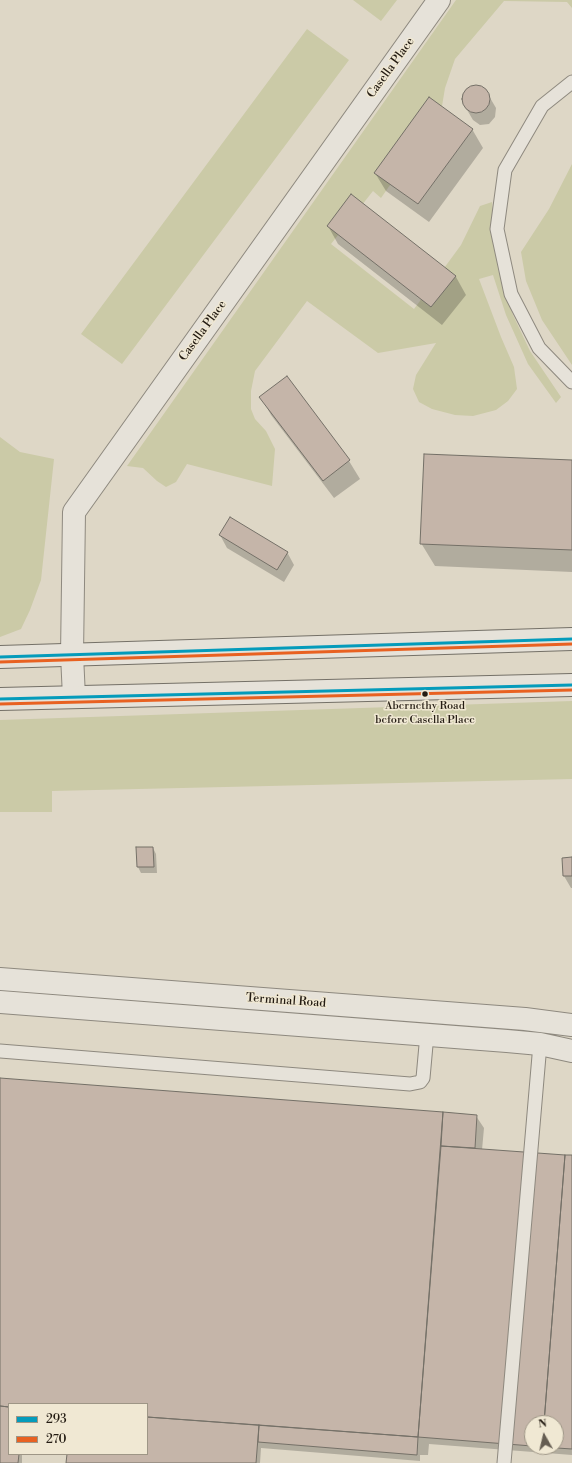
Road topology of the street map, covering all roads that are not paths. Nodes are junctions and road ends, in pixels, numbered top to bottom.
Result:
1 (439, 0) edge
2 (572, 82) edge
3 (572, 382) edge
4 (572, 639) edge
5 (72, 655) junction
6 (0, 657) edge
7 (572, 685) edge
8 (74, 697) junction
9 (0, 699) edge
10 (0, 979) edge
11 (0, 1002) edge
12 (572, 1025) edge
13 (427, 1034) junction
14 (540, 1044) junction
15 (0, 1051) edge
16 (572, 1051) edge
17 (504, 1463) edge

1 - 5 street, Casella Place
2 - 3 lane
4 - 5 street
5 - 6 street
5 - 8 street, Casella Place
7 - 8 street
8 - 9 street
10 - 12 street, Terminal Road
11 - 13 street
13 - 14 street
13 - 15 lane
14 - 16 street
14 - 17 lane

